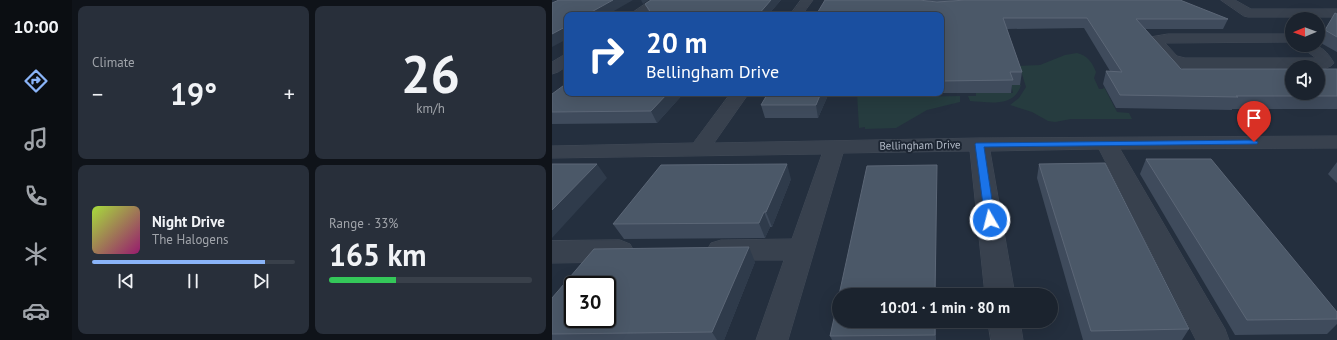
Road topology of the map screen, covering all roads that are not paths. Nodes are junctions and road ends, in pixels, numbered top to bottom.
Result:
1 (659, 0) edge
2 (807, 0) edge
3 (1227, 0) edge
4 (1320, 3) dead end
5 (640, 12) edge
6 (798, 12) edge
7 (1337, 12) edge
8 (1248, 13) junction
9 (1285, 34) edge
10 (1285, 38) edge
11 (1317, 52) edge
12 (564, 61) edge
13 (552, 69) edge
14 (738, 96) edge
15 (1337, 142) edge
16 (1106, 143) junction
17 (979, 144) junction
18 (835, 147) junction
19 (699, 150) junction
20 (552, 152) edge
21 (802, 249) junction
22 (700, 250) edge
23 (646, 251) edge
24 (552, 252) edge
25 (999, 288) edge
26 (1005, 328) edge
27 (772, 340) edge
28 (1007, 340) edge
29 (1213, 340) edge

1 - 5 street
2 - 6 street
3 - 8 street
4 - 7 street
7 - 8 street
8 - 9 street
10 - 11 street
12 - 13 street
14 - 19 street
15 - 16 street, Bellingham Drive
16 - 17 street, Bellingham Drive
16 - 29 street
17 - 18 street, Bellingham Drive
17 - 25 street
18 - 19 street, Bellingham Drive
18 - 21 street
19 - 20 street, Bellingham Drive
21 - 22 street
21 - 27 street
23 - 24 street
26 - 28 street

